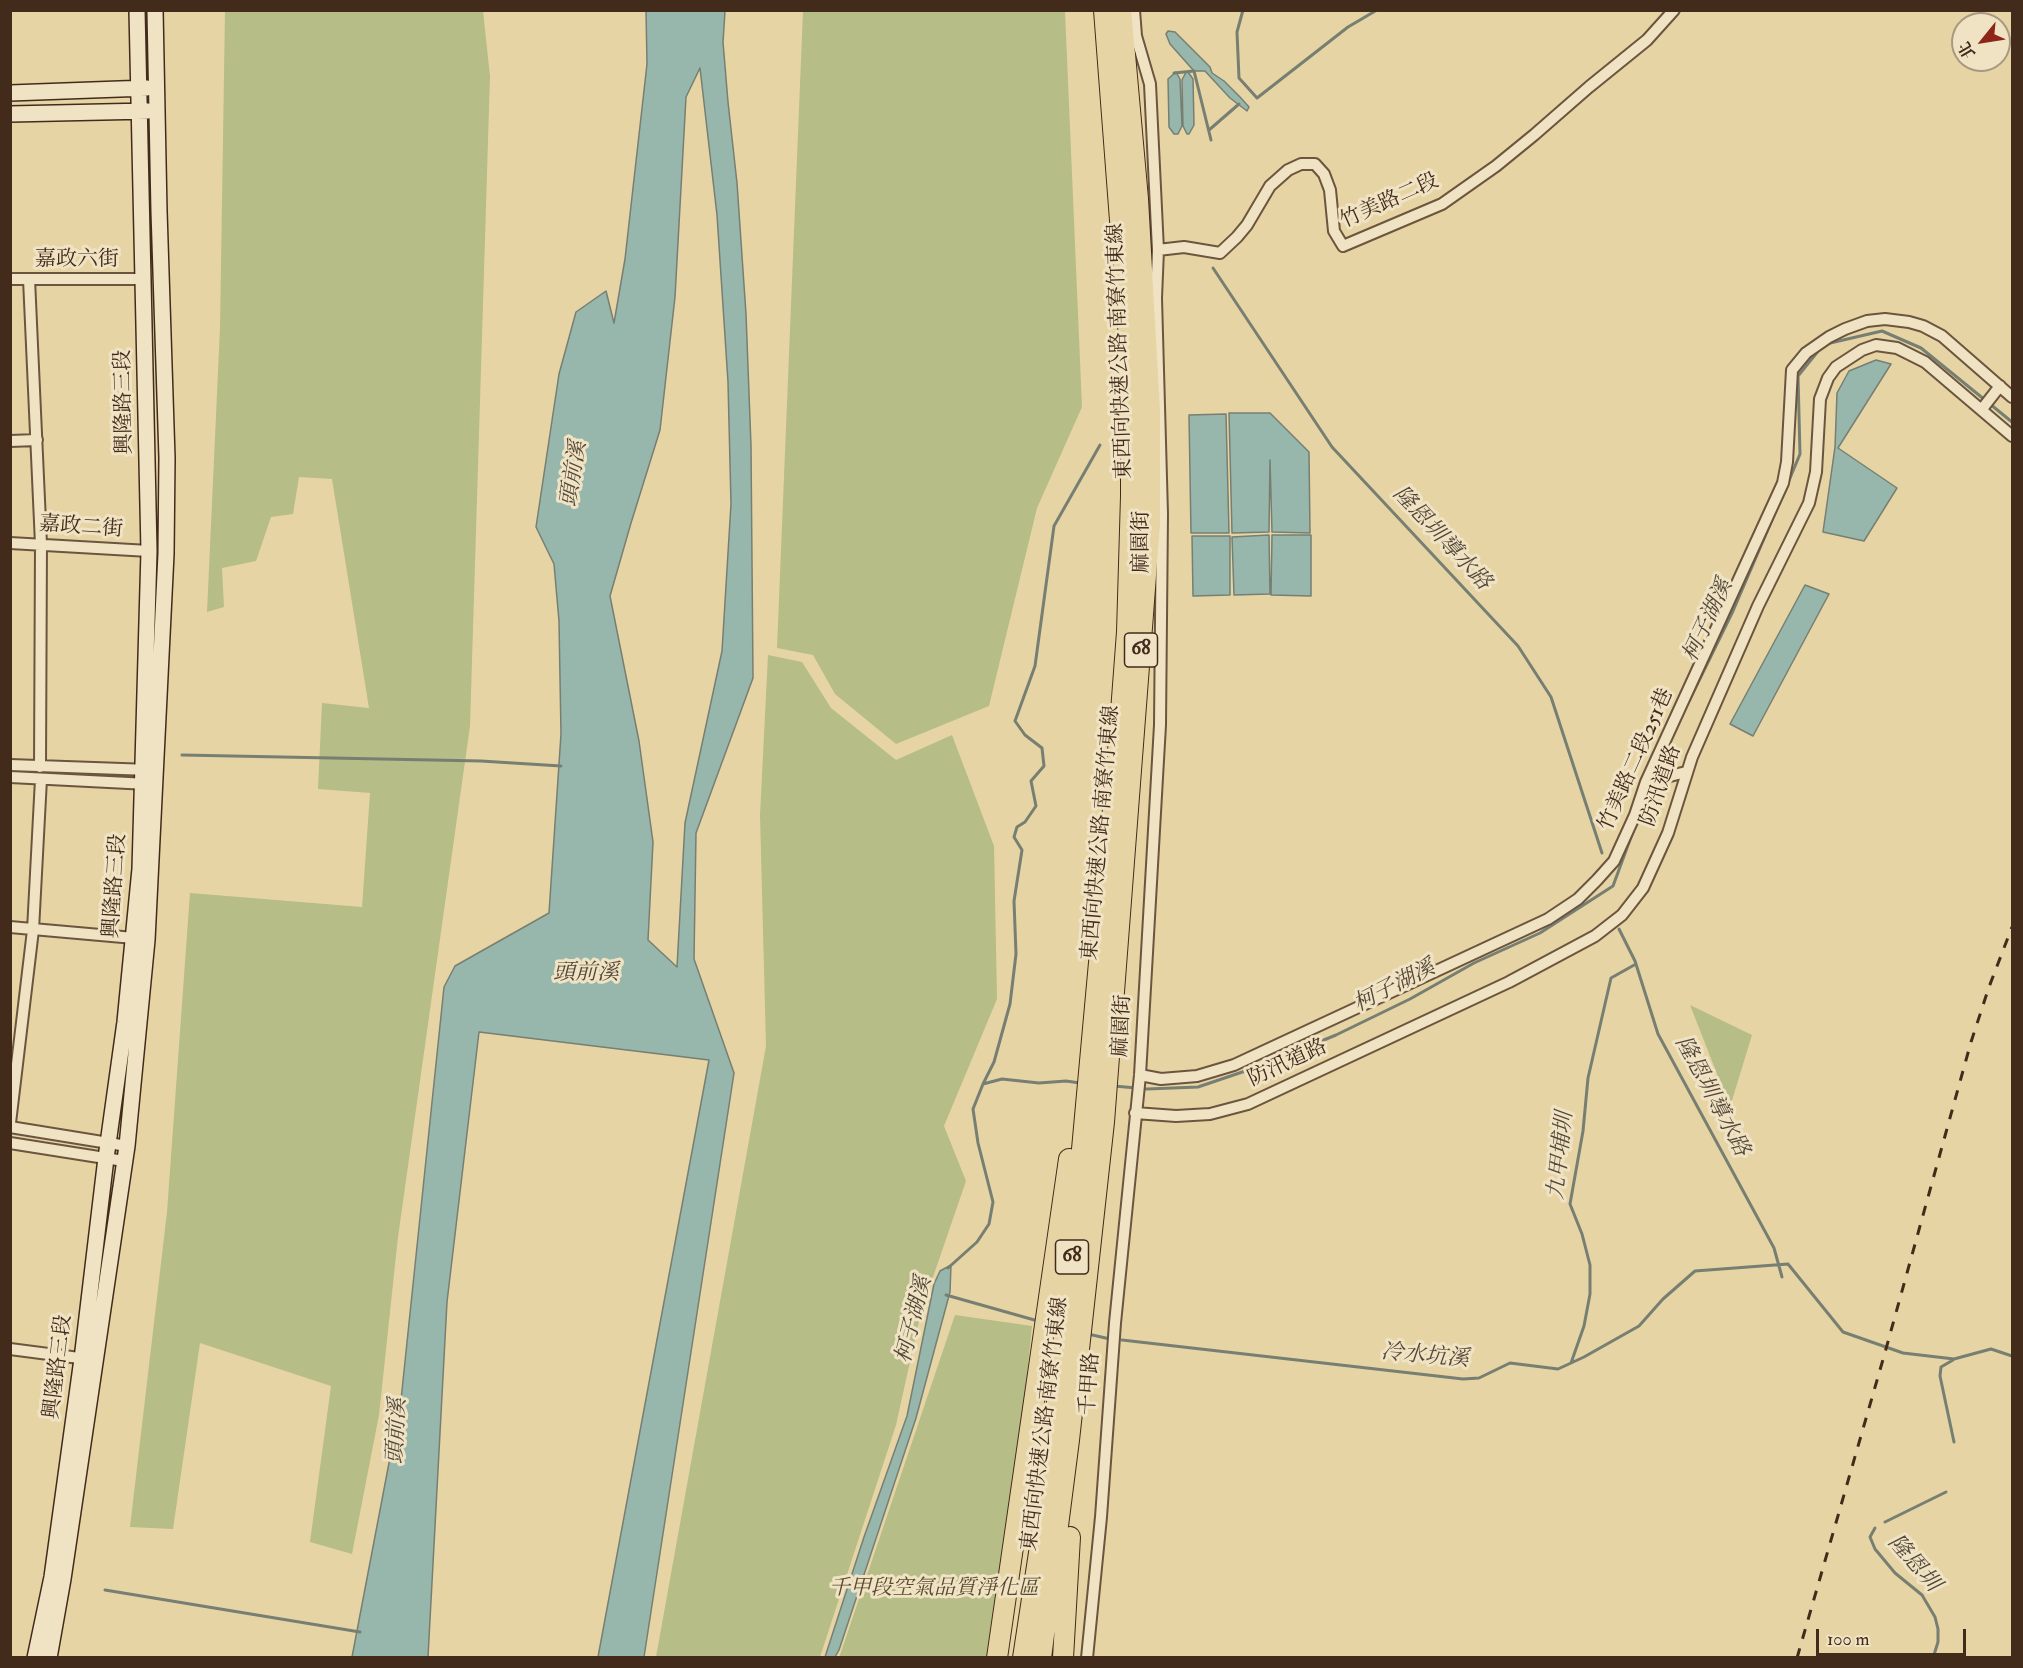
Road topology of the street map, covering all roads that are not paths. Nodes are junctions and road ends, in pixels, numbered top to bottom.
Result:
1 (137, 10) edge
2 (155, 10) edge
3 (1104, 10) edge
4 (1121, 10) edge
5 (1134, 10) edge
6 (1674, 10) edge
7 (139, 88) junction
8 (156, 88) junction
9 (10, 93) edge
10 (140, 111) junction
11 (157, 111) junction
12 (10, 114) edge
13 (1158, 250) junction
14 (10, 279) edge
15 (29, 279) junction
16 (143, 279) junction
17 (2000, 386) junction
18 (2013, 397) edge
19 (1982, 409) junction
20 (2013, 436) edge
21 (37, 440) junction
22 (10, 441) edge
23 (10, 543) edge
24 (41, 544) junction
25 (148, 551) junction
26 (10, 765) edge
27 (40, 767) junction
28 (1686, 772) junction
29 (10, 777) edge
30 (150, 777) junction
31 (41, 779) junction
32 (1646, 782) junction
33 (10, 927) edge
34 (33, 930) junction
35 (134, 938) junction
36 (1096, 993) junction
37 (1140, 1075) junction
38 (1135, 1113) junction
39 (10, 1123) edge
40 (10, 1127) edge
41 (10, 1143) edge
42 (108, 1143) junction
43 (127, 1146) junction
44 (106, 1158) junction
45 (124, 1161) junction
46 (1087, 1289) junction
47 (10, 1349) edge
48 (89, 1360) junction
49 (1052, 1521) junction
50 (1001, 1625) junction
51 (35, 1658) edge
52 (49, 1658) edge
53 (992, 1658) edge
54 (997, 1658) edge
55 (1023, 1658) edge
56 (1041, 1658) edge
57 (1063, 1658) edge
58 (1087, 1658) edge

1 - 7 street, 興隆路三段
2 - 8 street, 興隆路三段
3 - 36 highway, 東西向快速公路 南寮竹東線 / 68
4 - 46 highway, 東西向快速公路 南寮竹東線 / 68
5 - 13 street, 麻園街
6 - 13 street, 竹美路二段
7 - 8 street
7 - 9 street
7 - 10 street, 興隆路三段
8 - 11 street, 興隆路三段
10 - 11 street
10 - 12 street
10 - 16 street, 興隆路三段
11 - 30 street, 興隆路三段
13 - 37 street, 麻園街
14 - 15 street, 嘉政六街
15 - 16 street, 嘉政六街
15 - 21 street
16 - 25 street, 興隆路三段
17 - 18 street, 竹美路二段251巷
17 - 19 street
17 - 32 street, 竹美路二段251巷
19 - 20 street, 防汛道路
19 - 28 street, 防汛道路
21 - 22 street
21 - 24 street
23 - 24 street, 嘉政二街
24 - 25 street, 嘉政二街
24 - 27 street
25 - 30 street, 興隆路三段
26 - 27 street
27 - 30 street
28 - 32 street
28 - 38 street, 防汛道路
29 - 31 street
30 - 31 street
30 - 35 street, 興隆路三段
30 - 43 street, 興隆路三段
31 - 34 street
32 - 37 street, 竹美路二段251巷
33 - 34 street
34 - 35 street
34 - 39 street
35 - 42 street, 興隆路三段
36 - 49 highway, 東西向快速公路 南寮竹東線 / 68
36 - 50 highway
37 - 38 street, 麻園街
38 - 58 street, 千甲路
40 - 42 street
41 - 44 street
42 - 43 street
42 - 44 street, 興隆路三段
43 - 45 street, 興隆路三段
44 - 45 street
44 - 48 street, 興隆路三段
45 - 48 street, 興隆路三段
46 - 49 highway, 東西向快速公路 南寮竹東線 / 68
46 - 57 highway
47 - 48 street
48 - 51 street, 興隆路三段
48 - 52 street, 興隆路三段
49 - 55 highway, 東西向快速公路 南寮竹東線 / 68
49 - 56 highway, 東西向快速公路 南寮竹東線 / 68
50 - 53 highway
50 - 54 highway

